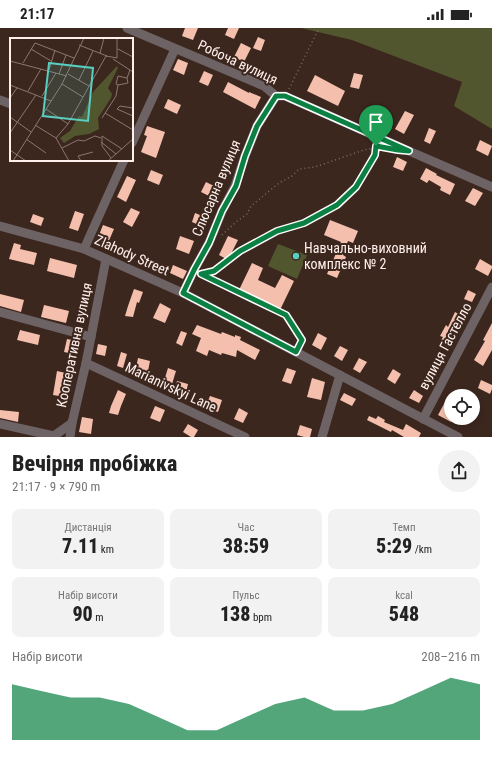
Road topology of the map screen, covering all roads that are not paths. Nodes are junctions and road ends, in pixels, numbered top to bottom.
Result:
1 (127, 28) edge
2 (175, 48) junction
3 (281, 96) junction
4 (0, 100) edge
5 (10, 104) edge
6 (133, 141) edge
7 (124, 161) edge
8 (492, 186) edge
9 (0, 226) edge
10 (84, 249) junction
11 (106, 259) junction
12 (492, 287) edge
13 (183, 293) junction
14 (0, 312) edge
15 (91, 337) junction
16 (86, 363) junction
17 (340, 375) junction
18 (423, 419) junction
19 (72, 423) junction
20 (0, 424) edge
21 (70, 437) edge
22 (245, 437) edge
23 (322, 437) edge
24 (458, 437) edge

1 - 2 street, Робоча вулиця
2 - 3 street, Робоча вулиця
2 - 6 street
3 - 8 street, Робоча вулиця
3 - 13 street, Слюсарна вулиця
4 - 5 street
7 - 10 street
9 - 10 street, Zlahody Street
10 - 11 street, Zlahody Street
11 - 13 street, Zlahody Street
11 - 15 street, Кооперативна вулиця
12 - 18 street, вулиця Гастелло
13 - 17 street, Zlahody Street
14 - 15 street
15 - 16 street, Кооперативна вулиця
16 - 19 street, Кооперативна вулиця
16 - 22 street, Marianivskyi Lane
17 - 18 street, Zlahody Street
17 - 23 street
18 - 24 street, Zlahody Street
19 - 20 street
19 - 21 street, Кооперативна вулиця

